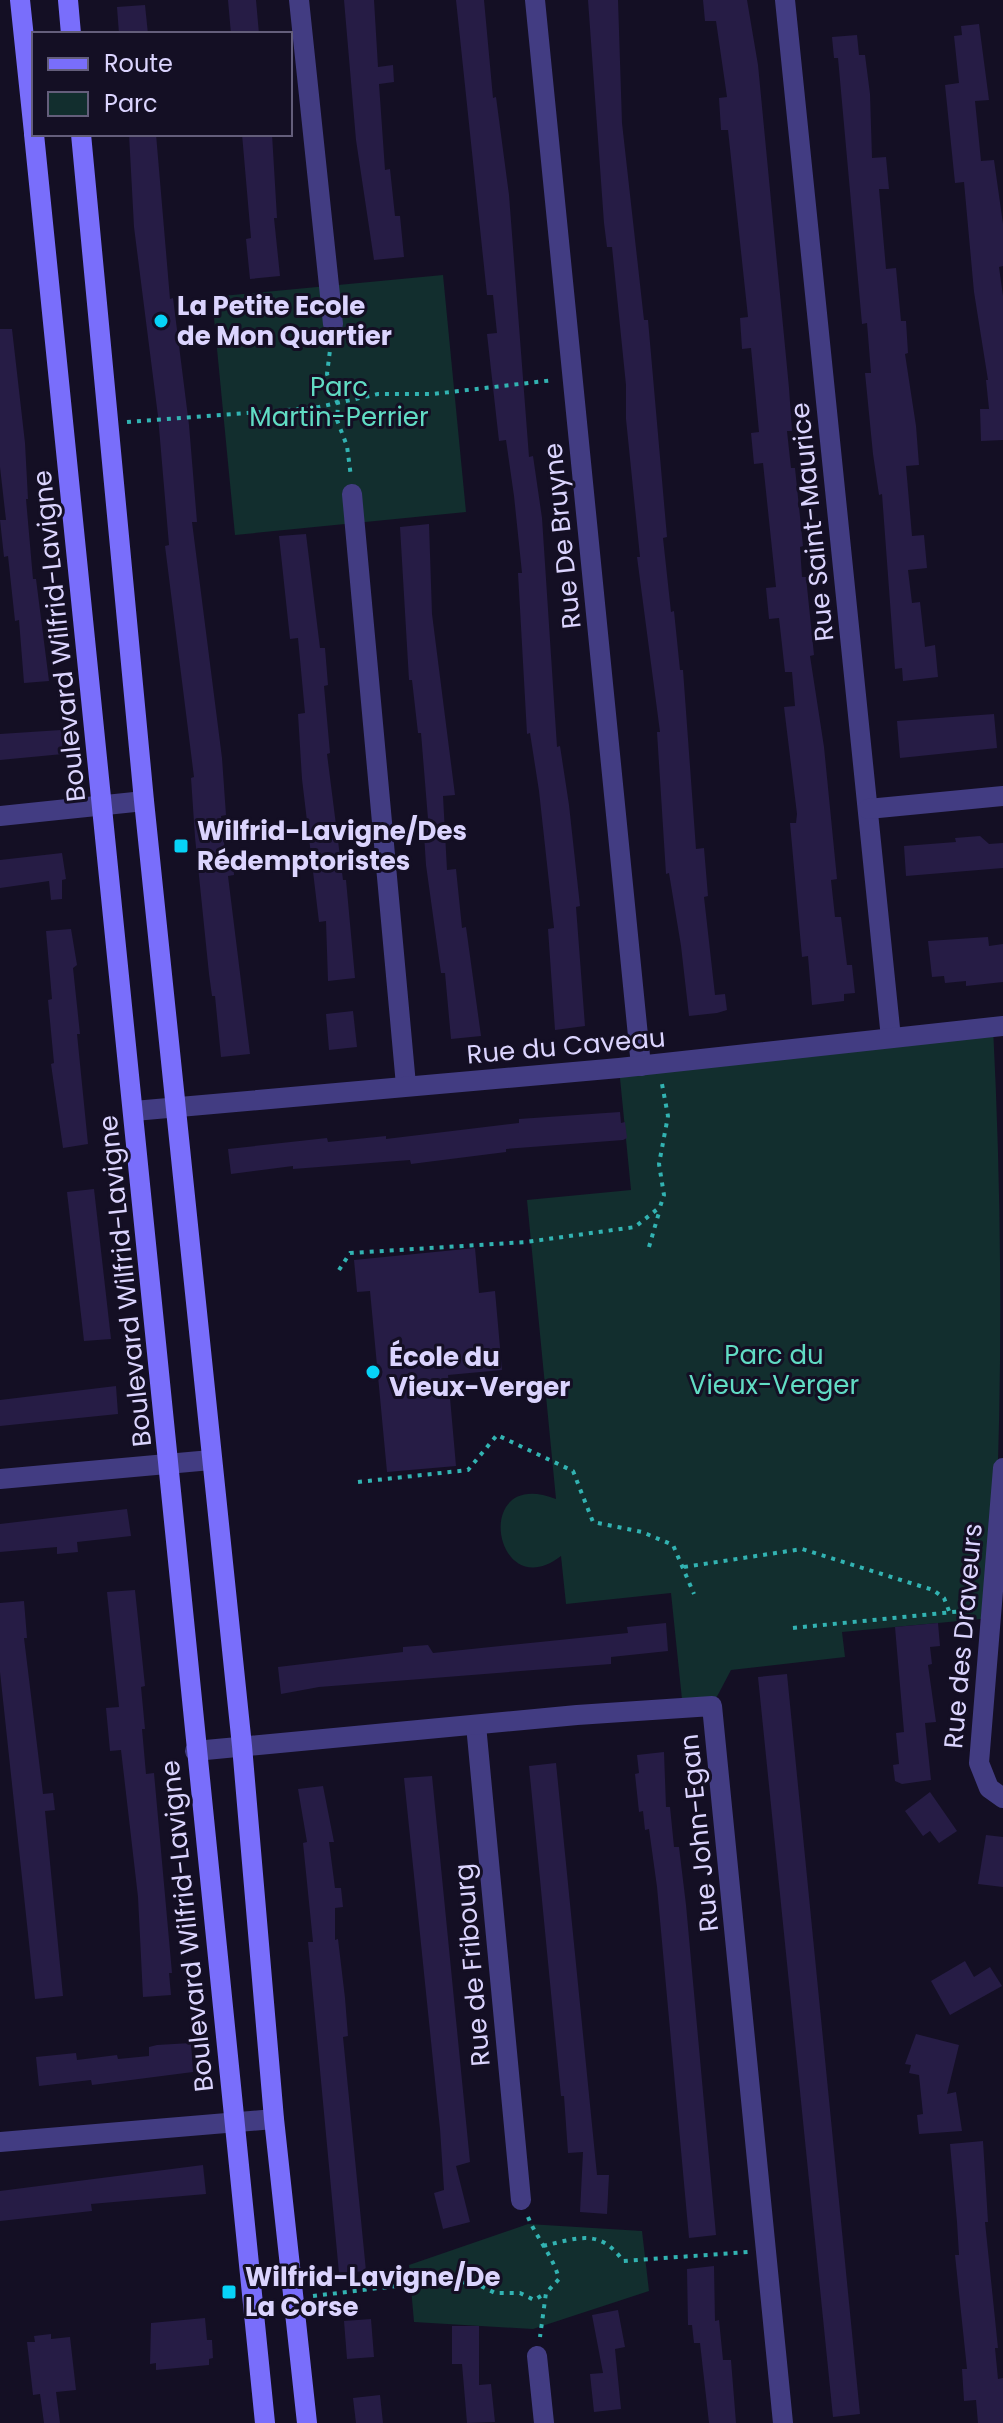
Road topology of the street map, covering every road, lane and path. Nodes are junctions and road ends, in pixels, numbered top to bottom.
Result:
1 (20, 0) edge
2 (68, 0) edge
3 (299, 0) edge
4 (535, 0) edge
5 (785, 0) edge
6 (71, 32) edge
7 (32, 114) edge
8 (34, 136) edge
9 (81, 136) edge
10 (333, 324) joint
11 (573, 379) junction
12 (338, 405) junction
13 (108, 424) junction
14 (352, 494) joint
15 (1003, 796) edge
16 (144, 801) junction
17 (103, 805) junction
18 (868, 809) junction
19 (0, 816) edge
20 (1003, 1026) edge
21 (891, 1038) junction
22 (641, 1066) junction
23 (661, 1078) dead end
24 (406, 1085) junction
25 (176, 1107) junction
26 (134, 1111) junction
27 (660, 1207) junction
28 (649, 1247) dead end
29 (339, 1270) dead end
30 (211, 1460) junction
31 (169, 1464) junction
32 (1003, 1468) edge
33 (0, 1479) edge
34 (358, 1482) dead end
35 (684, 1567) junction
36 (694, 1594) dead end
37 (991, 1610) junction
38 (949, 1611) junction
39 (793, 1628) dead end
40 (476, 1725) junction
41 (242, 1746) junction
42 (195, 1751) junction
43 (1003, 1798) edge
44 (274, 2119) junction
45 (233, 2120) junction
46 (0, 2142) edge
47 (521, 2200) joint
48 (543, 2246) junction
49 (766, 2250) junction
50 (546, 2293) junction
51 (294, 2297) junction
52 (537, 2356) joint
53 (265, 2423) edge
54 (307, 2423) edge
55 (544, 2423) edge
56 (783, 2423) edge

1 - 7 main road, Boulevard Wilfrid-Lavigne
2 - 6 main road
3 - 10 street
4 - 11 street, Rue De Bruyne
5 - 18 street, Rue Saint-Maurice
8 - 17 main road, Boulevard Wilfrid-Lavigne
9 - 13 main road
10 - 12 path
11 - 12 path
11 - 22 street, Rue De Bruyne
12 - 13 path
12 - 14 path
13 - 16 main road
14 - 24 street
15 - 18 street
16 - 17 street
16 - 25 main road
17 - 19 street
17 - 26 main road, Boulevard Wilfrid-Lavigne
18 - 21 street, Rue Saint-Maurice
20 - 21 street, Rue du Caveau
21 - 22 street, Rue du Caveau
22 - 24 street, Rue du Caveau
23 - 27 path
24 - 25 street, Rue du Caveau
25 - 26 street, Rue du Caveau
25 - 30 main road
26 - 31 main road, Boulevard Wilfrid-Lavigne
27 - 28 path
27 - 29 path
30 - 31 street
30 - 41 main road
31 - 33 street
31 - 42 main road, Boulevard Wilfrid-Lavigne
32 - 37 street, Rue des Draveurs
34 - 35 path
35 - 36 path
35 - 38 path
37 - 38 path
37 - 43 street, Rue des Draveurs
38 - 39 path
40 - 41 street, Rue John-Egan
40 - 47 street, Rue de Fribourg
40 - 49 street, Rue John-Egan
41 - 42 street, Rue John-Egan
41 - 44 main road
42 - 45 main road, Boulevard Wilfrid-Lavigne
44 - 45 street
44 - 51 main road
45 - 46 street
45 - 53 main road, Boulevard Wilfrid-Lavigne
47 - 48 path
48 - 49 path
48 - 50 path
49 - 56 street, Rue John-Egan
50 - 51 path
50 - 52 path
51 - 54 main road
52 - 55 street

